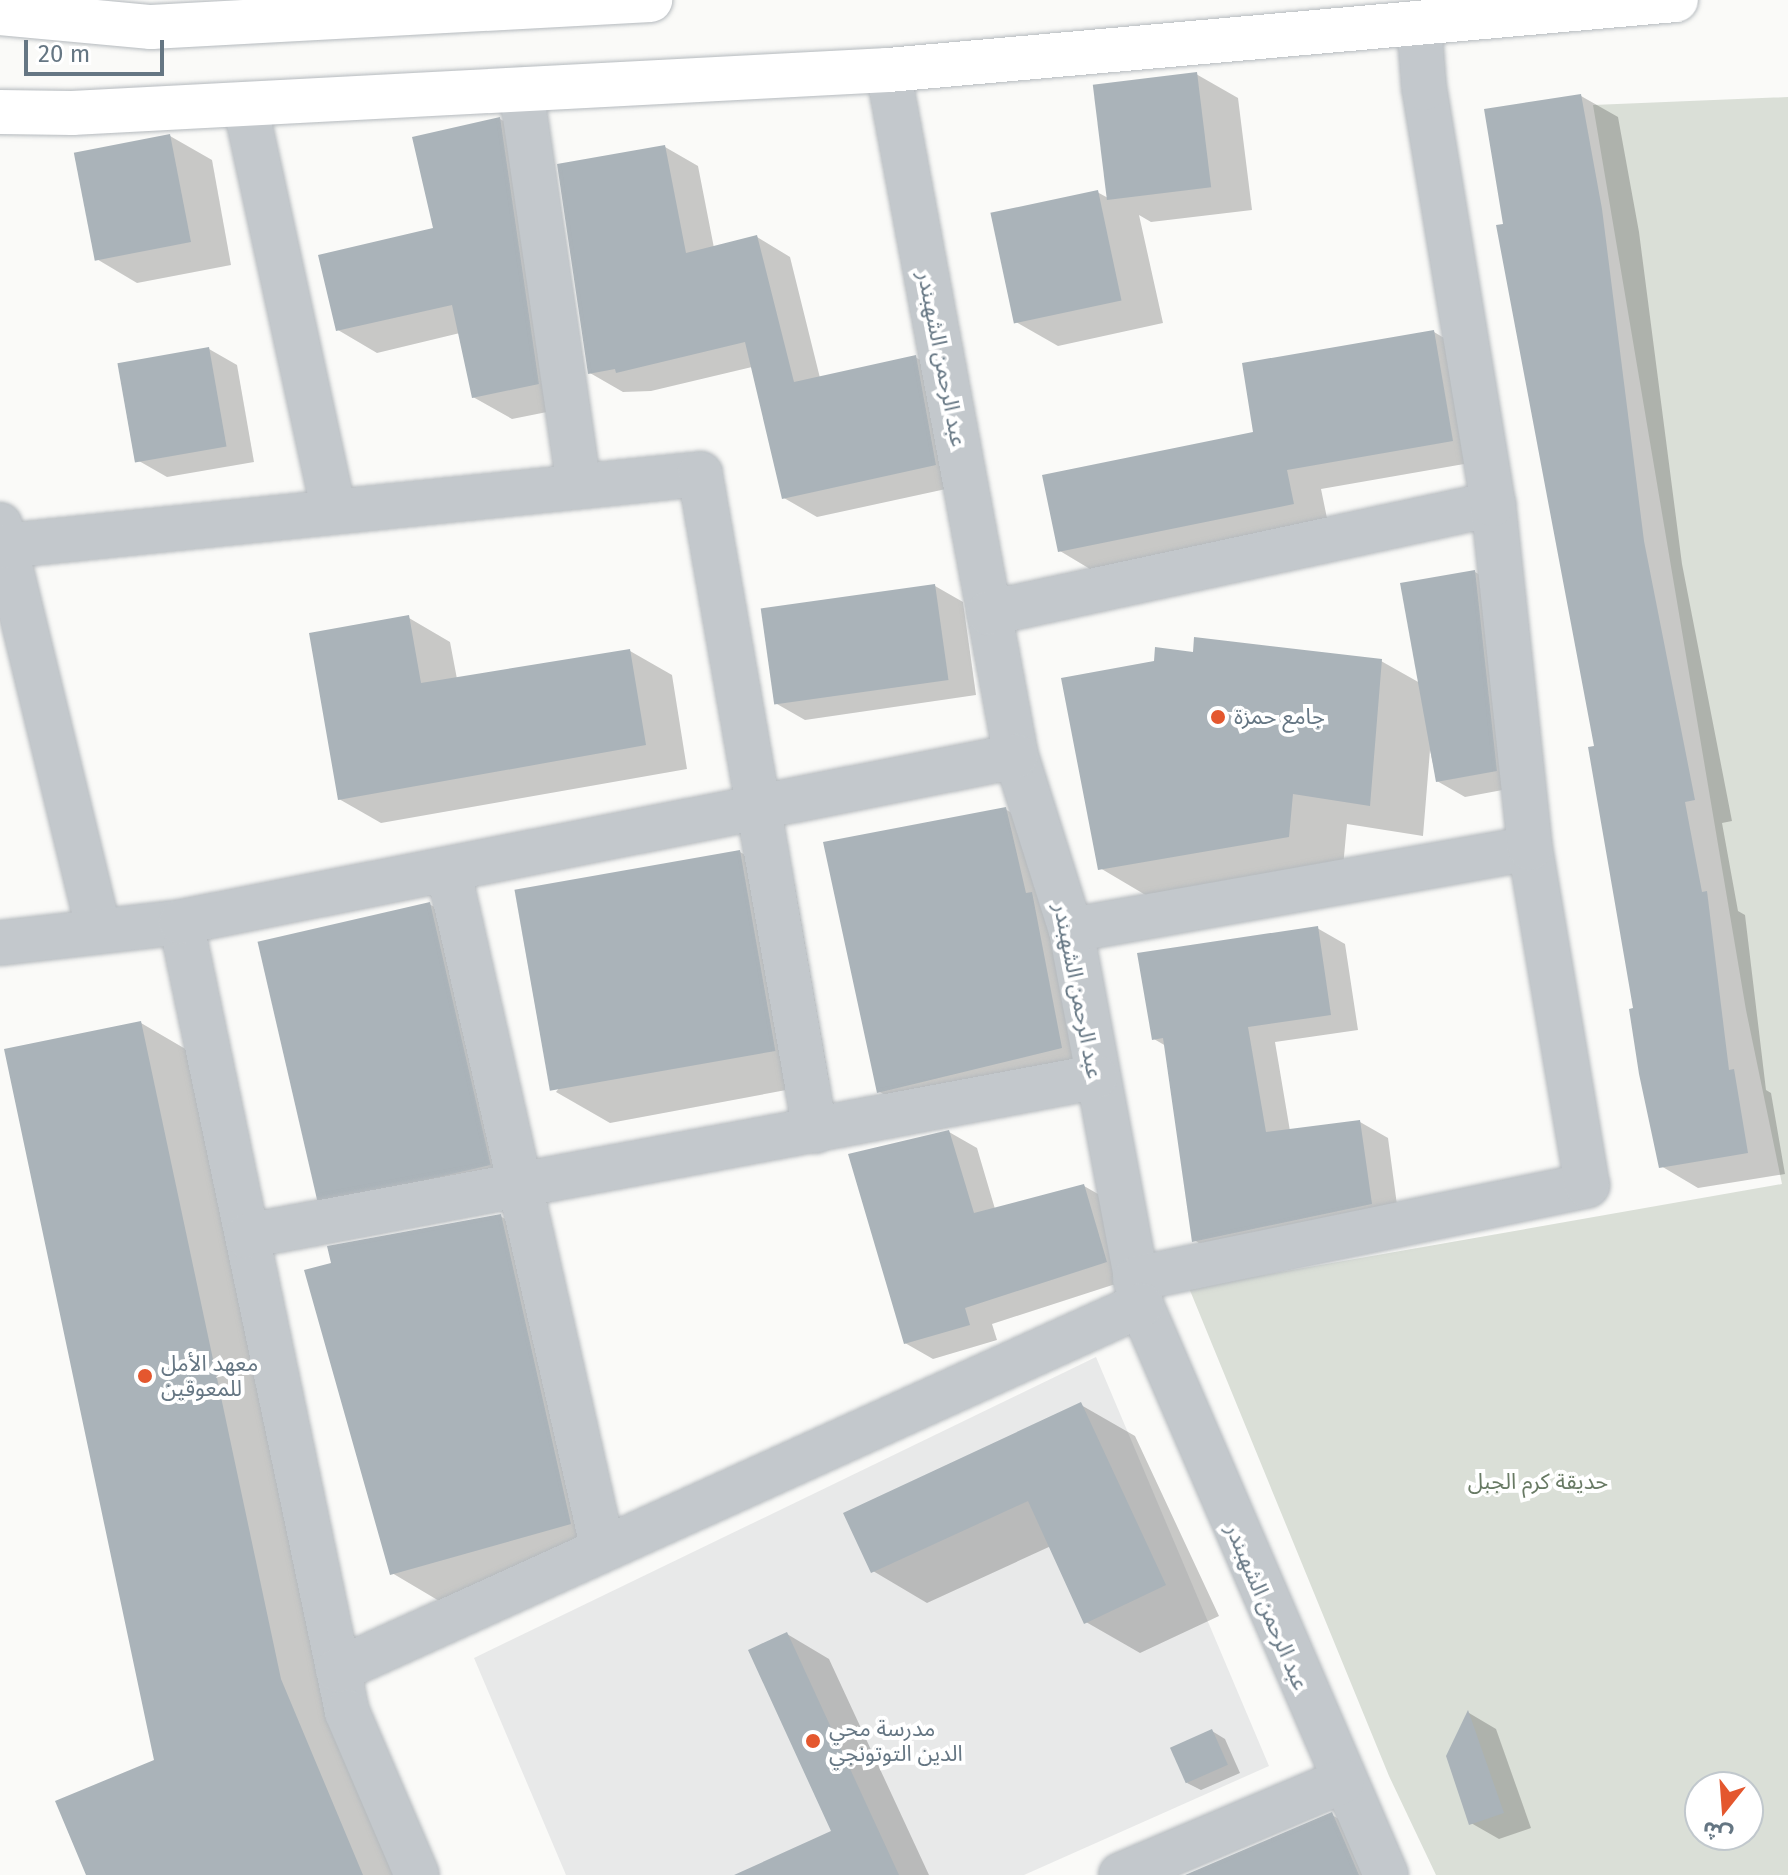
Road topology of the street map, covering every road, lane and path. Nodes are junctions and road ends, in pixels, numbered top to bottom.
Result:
1 (650, 0) edge
2 (1676, 0) edge
3 (0, 13) edge
4 (1419, 23) junction
5 (888, 70) junction
6 (521, 89) junction
7 (245, 104) junction
8 (0, 112) edge
9 (579, 486) junction
10 (1493, 504) junction
11 (334, 511) junction
12 (2, 536) edge
13 (989, 613) junction
14 (1016, 756) junction
15 (760, 808) junction
16 (1530, 848) junction
17 (448, 869) junction
18 (181, 922) junction
19 (1071, 930) junction
20 (99, 931) junction
21 (0, 943) edge
22 (1095, 1077) junction
23 (815, 1131) junction
24 (522, 1185) junction
25 (247, 1236) junction
26 (1138, 1292) junction
27 (602, 1546) junction
28 (338, 1670) junction
29 (1342, 1781) junction
30 (417, 1875) edge
31 (1121, 1875) edge
32 (1386, 1875) edge

1 - 3 main road
2 - 4 main road
4 - 5 main road
4 - 10 street
5 - 6 main road
5 - 13 street, عبد الرحمن الشهبندر
6 - 7 main road
6 - 9 street
7 - 8 main road
7 - 11 street
9 - 11 street
9 - 15 street
10 - 13 street
10 - 16 street
11 - 12 street
12 - 20 street
13 - 14 street, عبد الرحمن الشهبندر
14 - 15 street
14 - 19 street, عبد الرحمن الشهبندر
15 - 17 street
15 - 23 street
16 - 19 street
16 - 26 street
17 - 18 street
17 - 24 street
18 - 20 street
18 - 25 street
19 - 22 street, عبد الرحمن الشهبندر
20 - 21 street
22 - 23 street
22 - 26 street, عبد الرحمن الشهبندر
23 - 24 street
24 - 25 street
24 - 27 street
25 - 28 street
26 - 27 street
26 - 29 street, عبد الرحمن الشهبندر
27 - 28 street
28 - 30 street
29 - 31 street
29 - 32 street, عبد الرحمن الشهبندر

